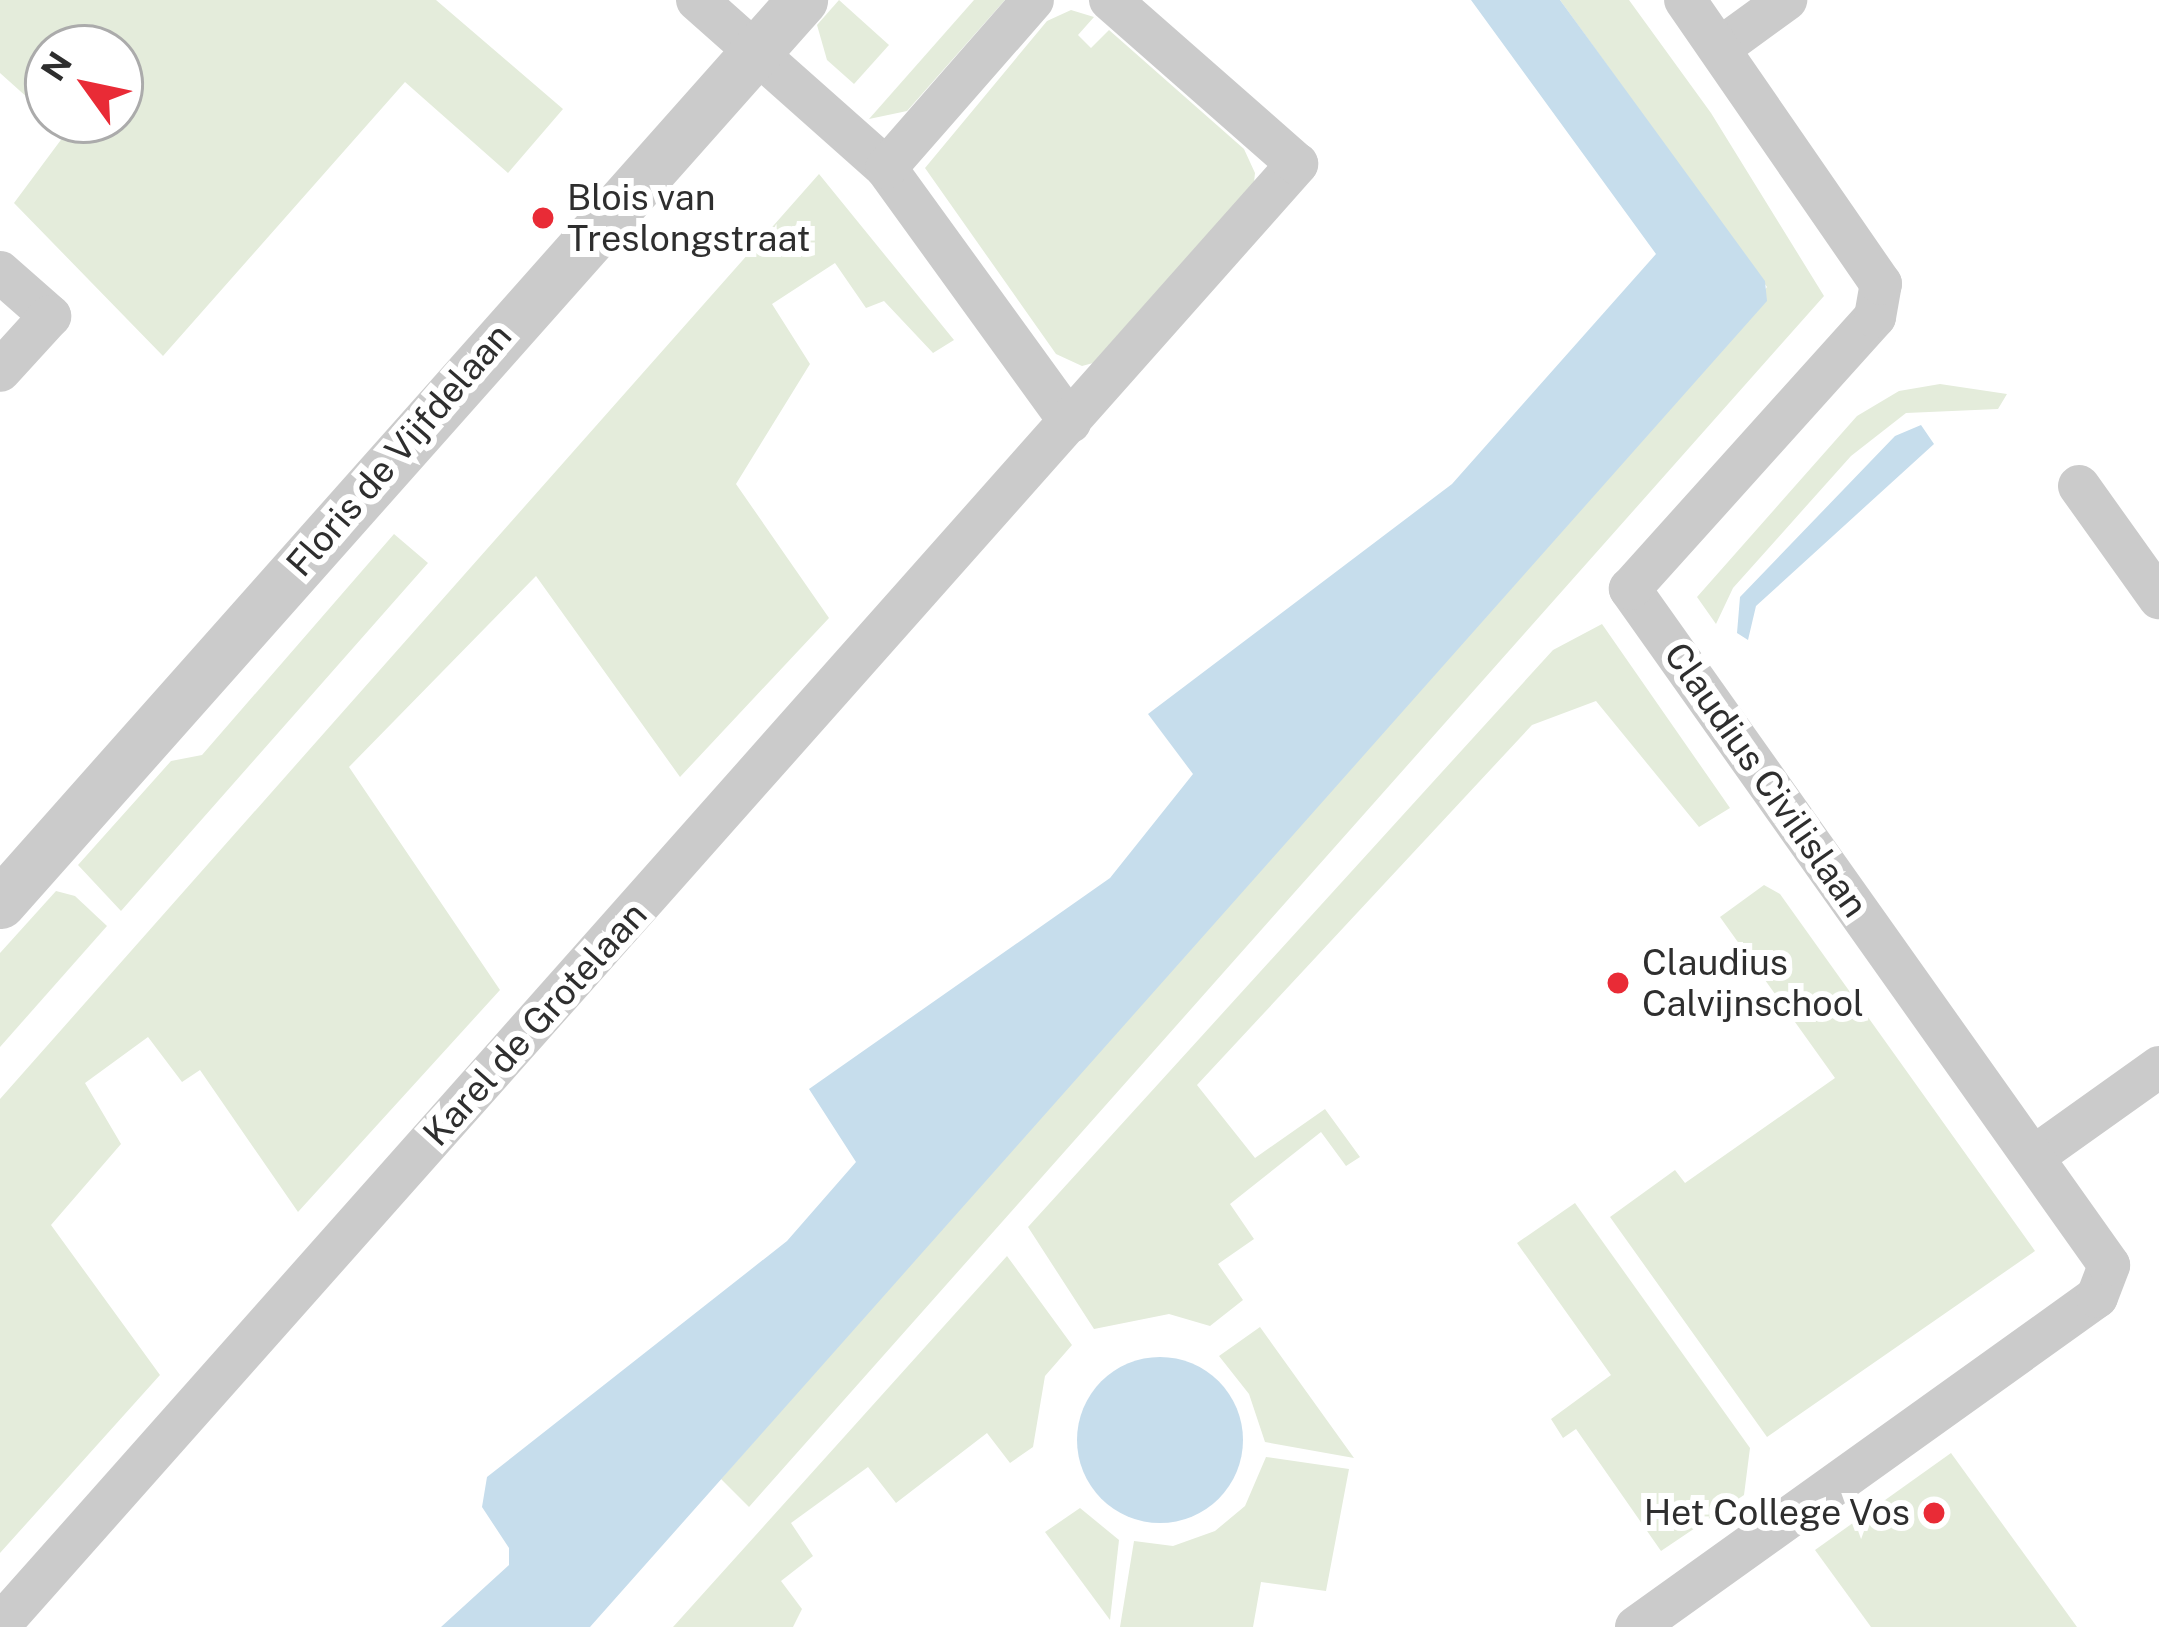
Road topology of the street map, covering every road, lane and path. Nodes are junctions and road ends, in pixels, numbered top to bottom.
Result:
1 (697, 0) edge
2 (802, 0) edge
3 (1033, 0) edge
4 (1110, 0) edge
5 (1685, 0) edge
6 (1786, 0) edge
7 (1720, 48) junction
8 (756, 51) junction
9 (886, 168) junction
10 (0, 272) edge
11 (0, 371) edge
12 (1070, 422) junction
13 (2079, 486) dead end
14 (2159, 598) edge
15 (0, 903) edge
16 (2159, 1067) edge
17 (2033, 1156) junction
18 (0, 1625) edge
19 (1636, 1627) edge

1 - 8 street
2 - 8 street, Floris de Vijfdelaan
3 - 9 street
4 - 12 street, Karel de Grotelaan
5 - 7 street, Claudius Civilislaan
6 - 7 street
7 - 17 street, Claudius Civilislaan
8 - 9 street
8 - 15 street, Floris de Vijfdelaan
9 - 12 street
10 - 11 street
12 - 18 street, Karel de Grotelaan
13 - 14 street
16 - 17 street
17 - 19 street, Claudius Civilislaan

